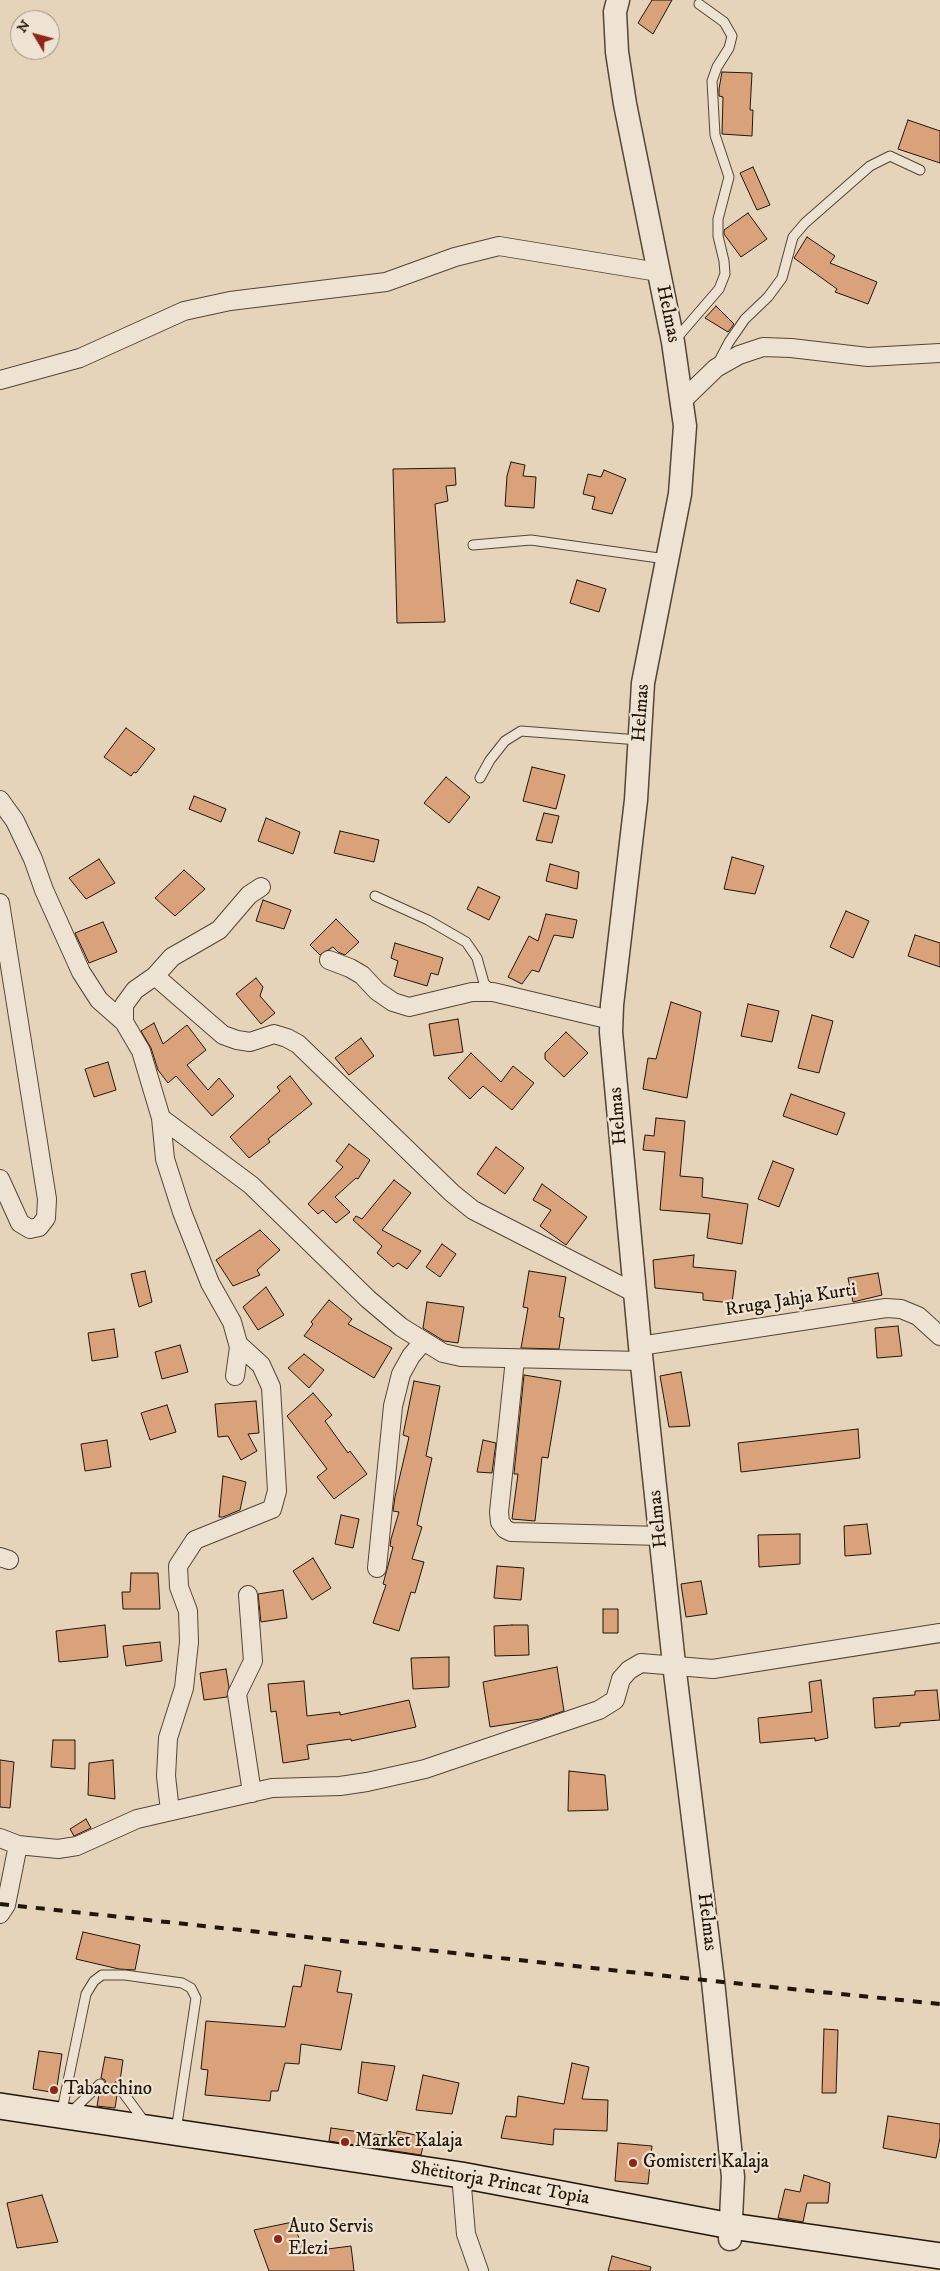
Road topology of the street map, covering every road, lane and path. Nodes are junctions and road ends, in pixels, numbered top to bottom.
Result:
1 (618, 0) edge
2 (699, 4) dead end
3 (920, 170) dead end
4 (658, 272) junction
5 (673, 342) junction
6 (940, 353) edge
7 (716, 368) junction
8 (0, 380) edge
9 (682, 401) junction
10 (473, 545) dead end
11 (668, 559) junction
12 (640, 740) junction
13 (480, 778) dead end
14 (0, 800) edge
15 (261, 887) dead end
16 (375, 896) dead end
17 (0, 903) edge
18 (329, 960) dead end
19 (155, 976) junction
20 (493, 992) junction
21 (612, 1020) junction
22 (124, 1022) junction
23 (161, 1118) junction
24 (0, 1179) edge
25 (635, 1293) junction
26 (940, 1336) edge
27 (423, 1342) junction
28 (238, 1344) junction
29 (641, 1354) junction
30 (515, 1359) junction
31 (234, 1376) dead end
32 (661, 1536) junction
33 (377, 1568) dead end
34 (248, 1595) dead end
35 (940, 1633) edge
36 (674, 1664) junction
37 (252, 1793) junction
38 (170, 1811) junction
39 (0, 1838) edge
40 (18, 1845) junction
41 (0, 1914) edge
42 (100, 2084) dead end
43 (119, 2087) dead end
44 (0, 2106) edge
45 (64, 2115) junction
46 (150, 2128) junction
47 (175, 2132) junction
48 (461, 2175) junction
49 (731, 2232) junction
50 (940, 2256) edge
51 (479, 2271) edge

1 - 4 street, Helmas
2 - 5 lane
3 - 7 lane
4 - 5 street, Helmas
4 - 8 street
5 - 9 street, Helmas
6 - 7 street
7 - 9 street
9 - 11 street, Helmas
10 - 11 lane
11 - 12 street, Helmas
12 - 13 lane
12 - 21 street, Helmas
14 - 22 street
15 - 19 street
16 - 20 lane
17 - 24 street
18 - 20 street
19 - 22 street
19 - 25 street
20 - 21 street
21 - 25 street, Helmas
22 - 23 street
23 - 27 street, Rruga Jahja Kurti
23 - 28 street
25 - 29 street, Helmas
26 - 29 street, Rruga Jahja Kurti
27 - 30 street, Rruga Jahja Kurti
27 - 33 street
28 - 31 street
28 - 38 street
29 - 30 street, Rruga Jahja Kurti
29 - 32 street, Helmas
30 - 32 street
32 - 36 street, Helmas
34 - 37 street
35 - 36 street
36 - 37 street
36 - 49 street, Helmas
37 - 38 street
38 - 40 street
39 - 40 street
40 - 41 street
42 - 45 lane
43 - 46 lane
44 - 45 main road, Shëtitorja Princat Topia
45 - 46 main road, Shëtitorja Princat Topia
45 - 47 lane
46 - 47 main road, Shëtitorja Princat Topia
47 - 48 main road, Shëtitorja Princat Topia
48 - 49 main road, Shëtitorja Princat Topia
48 - 51 street
49 - 50 main road, Shëtitorja Princat Topia

